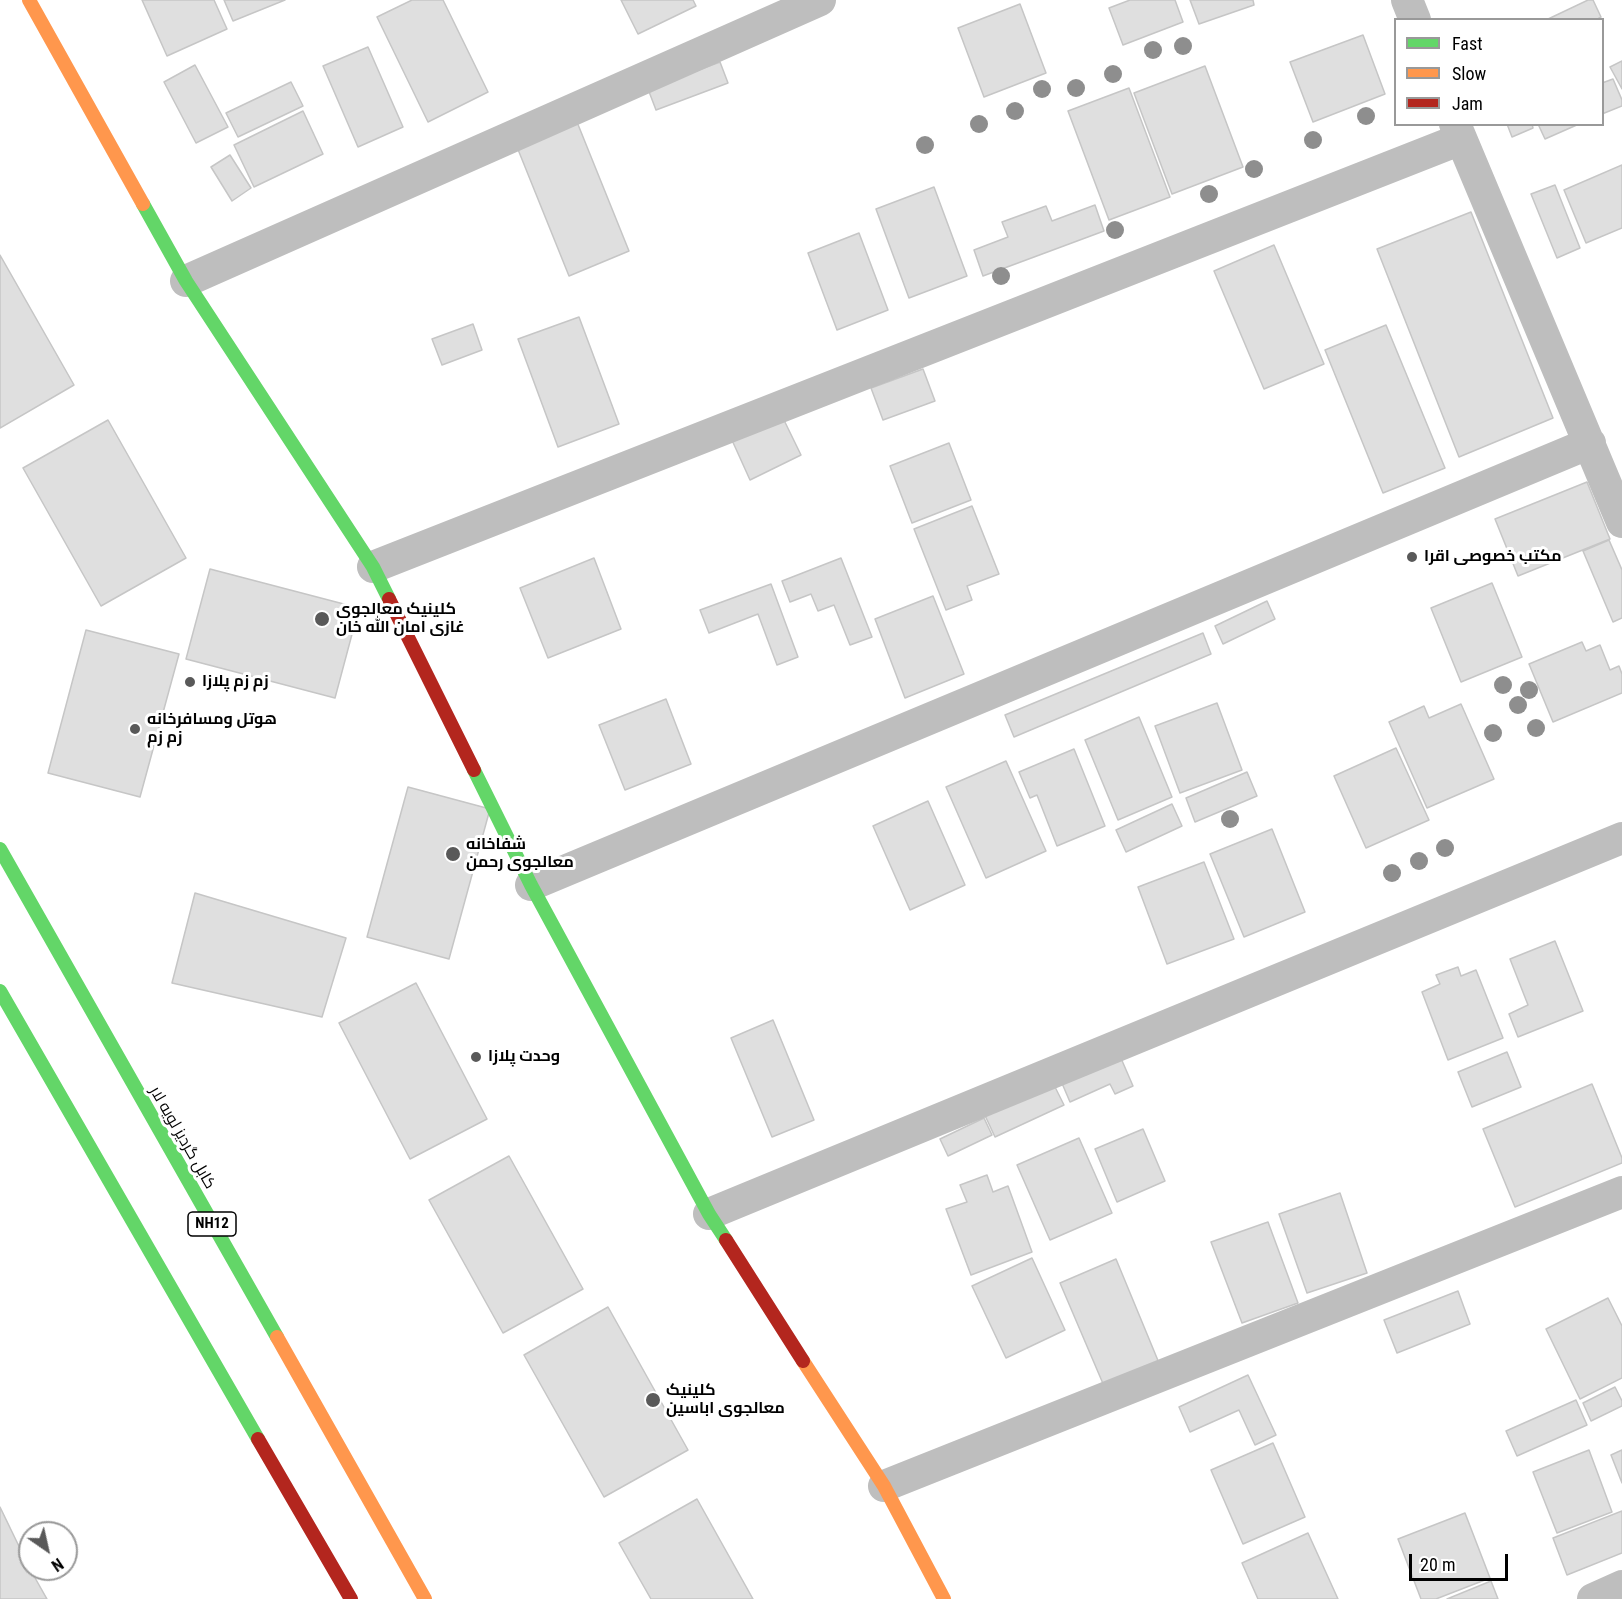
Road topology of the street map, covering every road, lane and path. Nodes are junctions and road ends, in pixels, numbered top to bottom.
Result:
1 (29, 0) edge
2 (820, 0) edge
3 (1407, 0) edge
4 (1414, 18) edge
5 (1458, 132) edge
6 (186, 281) junction
7 (1590, 443) junction
8 (1622, 522) edge
9 (373, 567) junction
10 (1622, 838) edge
11 (0, 849) edge
12 (531, 885) junction
13 (0, 991) edge
14 (1622, 1192) edge
15 (709, 1214) junction
16 (884, 1486) junction
17 (1622, 1586) edge
18 (351, 1599) edge
19 (425, 1599) edge
20 (944, 1599) edge
21 (1593, 1599) edge

1 - 6 main road
2 - 6 street
3 - 4 street
5 - 7 street
5 - 9 street
6 - 9 main road
7 - 8 street
7 - 12 street
9 - 12 main road
10 - 15 street
11 - 19 main road, کابل گردیز لویه لار / NH12
12 - 15 main road
13 - 18 main road
14 - 16 street
15 - 16 main road
16 - 20 main road
17 - 21 street

